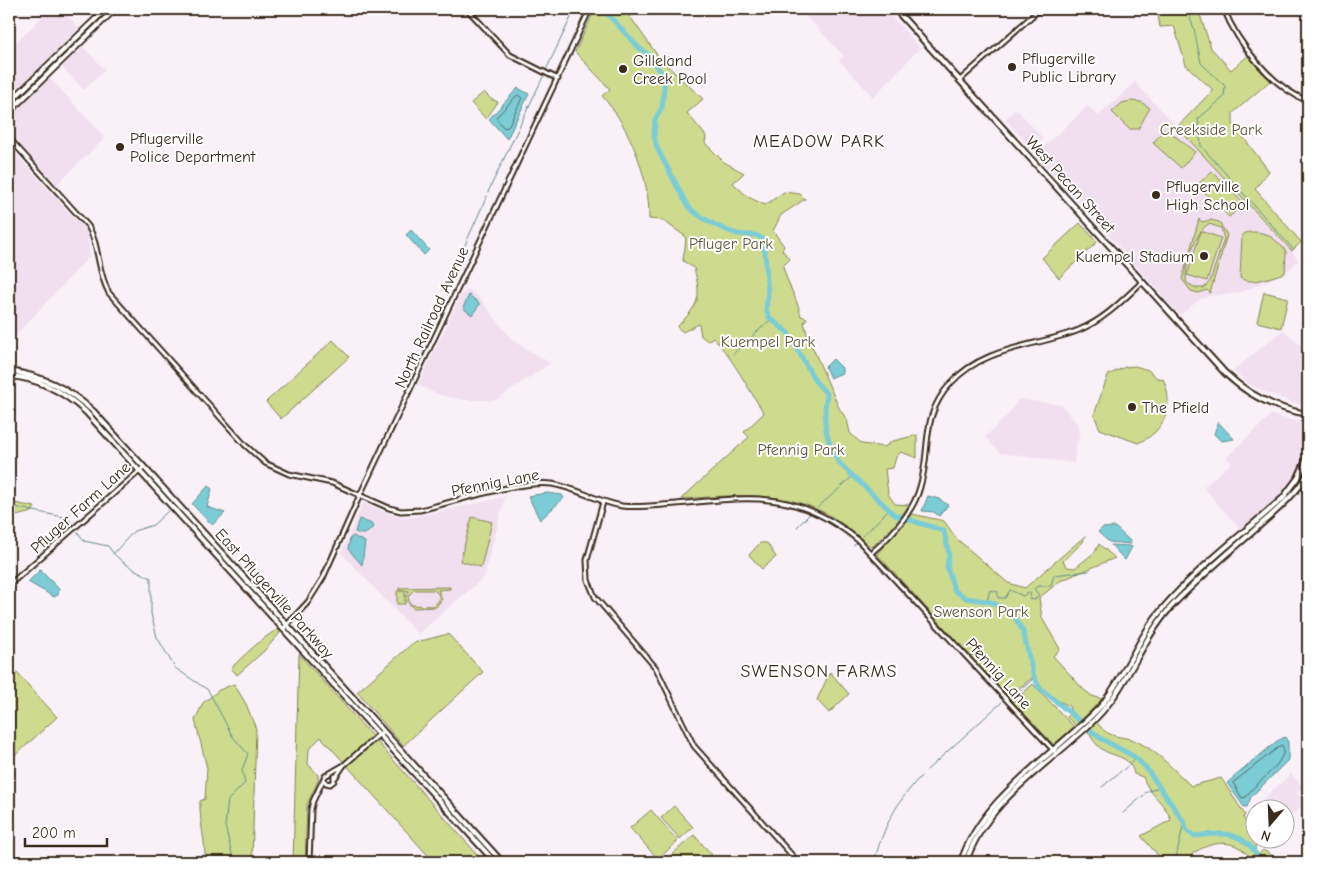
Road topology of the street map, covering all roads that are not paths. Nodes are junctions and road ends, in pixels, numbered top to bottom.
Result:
1 (106, 9) edge
2 (115, 9) edge
3 (467, 9) edge
4 (590, 9) edge
5 (895, 9) edge
6 (1040, 9) edge
7 (1224, 9) edge
8 (558, 79) junction
9 (960, 80) junction
10 (1308, 101) edge
11 (9, 103) edge
12 (9, 112) edge
13 (9, 138) edge
14 (1142, 282) junction
15 (9, 371) edge
16 (9, 376) edge
17 (1308, 414) edge
18 (1308, 456) edge
19 (144, 467) junction
20 (140, 470) junction
21 (1308, 474) edge
22 (1298, 478) junction
23 (1304, 482) junction
24 (360, 495) junction
25 (603, 502) junction
26 (871, 554) junction
27 (9, 585) edge
28 (286, 624) junction
29 (282, 628) junction
30 (1115, 687) junction
31 (1117, 693) junction
32 (381, 732) junction
33 (1075, 735) junction
34 (1055, 752) junction
35 (344, 765) junction
36 (330, 774) junction
37 (334, 778) junction
38 (324, 779) junction
39 (328, 784) junction
40 (319, 789) junction
41 (309, 862) edge
42 (495, 862) edge
43 (502, 862) edge
44 (798, 862) edge
45 (961, 862) edge
46 (966, 862) edge

1 - 11 main road
2 - 12 main road
3 - 8 street
4 - 8 street, North Railroad Avenue
5 - 9 main road, West Pecan Street
6 - 9 street
7 - 10 street
8 - 24 street, North Railroad Avenue
9 - 14 main road, West Pecan Street
13 - 24 street, Pfennig Lane
14 - 17 main road, West Pecan Street
14 - 26 street
15 - 19 main road, East Pflugerville Parkway
16 - 20 main road, East Pflugerville Parkway
18 - 22 main road
19 - 20 street, Pfluger Farm Lane
19 - 28 main road, East Pflugerville Parkway
20 - 27 street, Pfluger Farm Lane
20 - 29 main road, East Pflugerville Parkway
21 - 23 main road
22 - 23 main road
22 - 30 main road
23 - 31 main road
24 - 25 street, Pfennig Lane
24 - 28 street, North Railroad Avenue
25 - 26 street, Pfennig Lane
25 - 44 street
26 - 34 street, Pfennig Lane
28 - 29 street
28 - 32 main road, East Pflugerville Parkway
29 - 32 main road, East Pflugerville Parkway
30 - 31 main road
30 - 33 main road
31 - 33 main road
32 - 35 street
32 - 42 main road, East Pflugerville Parkway
32 - 43 main road, East Pflugerville Parkway
33 - 34 main road
34 - 45 main road
34 - 46 main road
35 - 36 street
35 - 37 street
36 - 37 street
36 - 38 street
37 - 39 street
38 - 39 street
38 - 40 street
39 - 40 street
40 - 41 street

